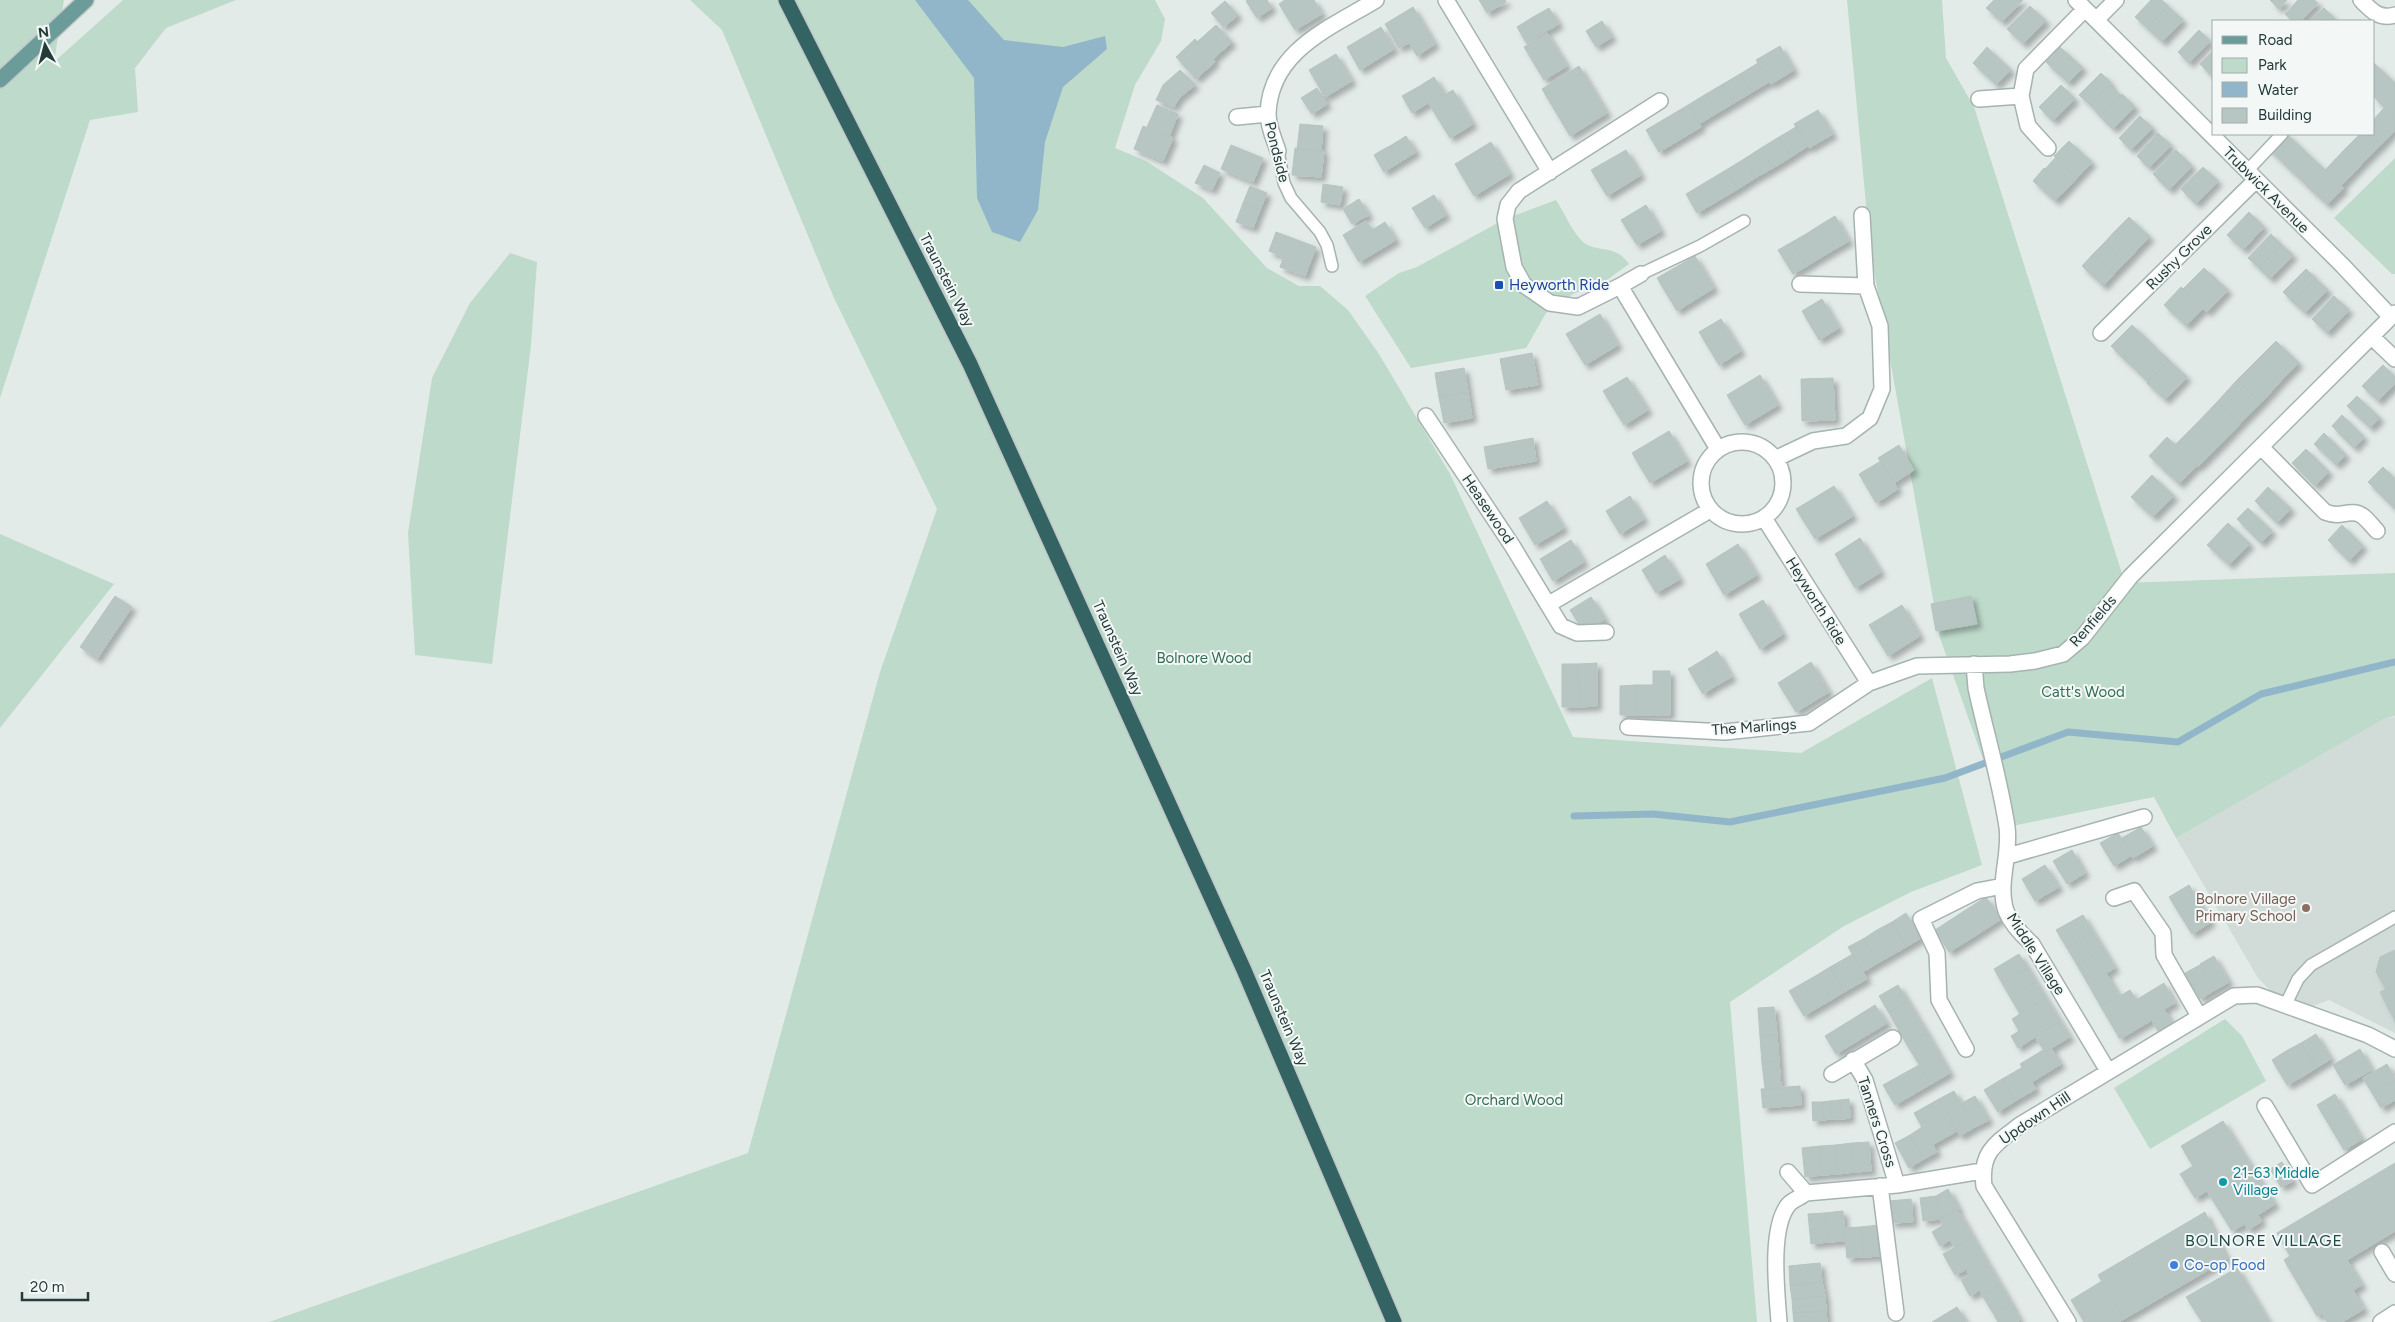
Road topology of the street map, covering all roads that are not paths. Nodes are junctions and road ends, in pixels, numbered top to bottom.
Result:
1 (86, 0) edge
2 (786, 0) edge
3 (1376, 0) edge
4 (1446, 0) edge
5 (2116, 0) edge
6 (2360, 0) edge
7 (2080, 4) edge
8 (1356, 5) edge
9 (2395, 15) edge
10 (2096, 20) junction
11 (0, 80) edge
12 (2021, 96) junction
13 (1980, 99) dead end
14 (1660, 101) dead end
15 (1268, 114) junction
16 (1237, 117) dead end
17 (2281, 135) edge
18 (2048, 148) dead end
19 (1278, 151) joint
20 (1550, 172) junction
21 (2251, 176) junction
22 (1862, 215) dead end
23 (1744, 221) dead end
24 (1332, 266) dead end
25 (1641, 274) joint
26 (1800, 284) dead end
27 (1620, 286) junction
28 (1866, 286) junction
29 (2393, 315) edge
30 (2101, 333) dead end
31 (2372, 336) junction
32 (2395, 358) edge
33 (1426, 416) dead end
34 (2261, 448) junction
35 (1718, 449) junction
36 (1775, 459) junction
37 (1710, 510) junction
38 (1764, 518) junction
39 (2377, 531) dead end
40 (1549, 604) junction
41 (1606, 632) dead end
42 (1974, 664) junction
43 (1869, 683) junction
44 (1628, 727) dead end
45 (2144, 817) dead end
46 (2008, 856) junction
47 (2003, 886) junction
48 (2114, 898) dead end
49 (2395, 917) edge
50 (2285, 1006) junction
51 (2199, 1016) junction
52 (1893, 1038) dead end
53 (1966, 1049) dead end
54 (2395, 1049) edge
55 (1853, 1060) junction
56 (2108, 1071) junction
57 (1832, 1074) dead end
58 (2265, 1106) dead end
59 (2395, 1132) edge
60 (1982, 1171) junction
61 (1788, 1172) dead end
62 (1897, 1185) junction
63 (1880, 1186) junction
64 (1806, 1193) junction
65 (2382, 1252) dead end
66 (2395, 1274) edge
67 (1896, 1313) dead end
68 (2395, 1313) edge
69 (1394, 1322) edge
70 (1779, 1322) edge
71 (2068, 1322) edge
72 (2381, 1322) edge

1 - 11 main road
2 - 69 highway, Traunstein Way
3 - 8 street, Pondside
4 - 20 street
5 - 10 street
6 - 9 street
7 - 10 street, Trubwick Avenue
7 - 12 street
8 - 15 street, Pondside
10 - 21 street, Trubwick Avenue
12 - 13 street
12 - 18 street
14 - 20 street
15 - 16 street, Pondside
15 - 19 street, Pondside
17 - 21 lane
19 - 24 lane, Pondside
20 - 27 street
21 - 29 street, Trubwick Avenue
21 - 30 street, Rushy Grove
22 - 28 street
23 - 25 lane
25 - 27 street
26 - 28 street
27 - 35 street
28 - 36 street
29 - 31 street, Renfields
31 - 32 street
31 - 34 street, Renfields
33 - 40 street, Heasewood
34 - 39 street
34 - 42 street, Renfields
35 - 36 street
35 - 37 street
36 - 38 street
37 - 38 street
37 - 40 street
38 - 43 street, Heyworth Ride
40 - 41 street, Heasewood
42 - 43 street, Renfields
42 - 46 street, Middle Village
43 - 44 street, The Marlings
45 - 46 street
46 - 47 street, Middle Village
47 - 53 street
47 - 56 street, Middle Village
48 - 51 street
49 - 50 lane
50 - 51 street, Updown Hill
50 - 54 street, Updown Hill
51 - 56 street, Updown Hill
52 - 55 street, Tanners Cross
55 - 57 street, Tanners Cross
55 - 62 street, Tanners Cross
56 - 60 street, Updown Hill
58 - 59 street
60 - 62 street, Tanners Cross
60 - 71 street
61 - 64 street
62 - 63 street, Tanners Cross
63 - 64 street, Tanners Cross
63 - 67 street, Tanners Cross
64 - 70 street
65 - 66 street
68 - 72 street

